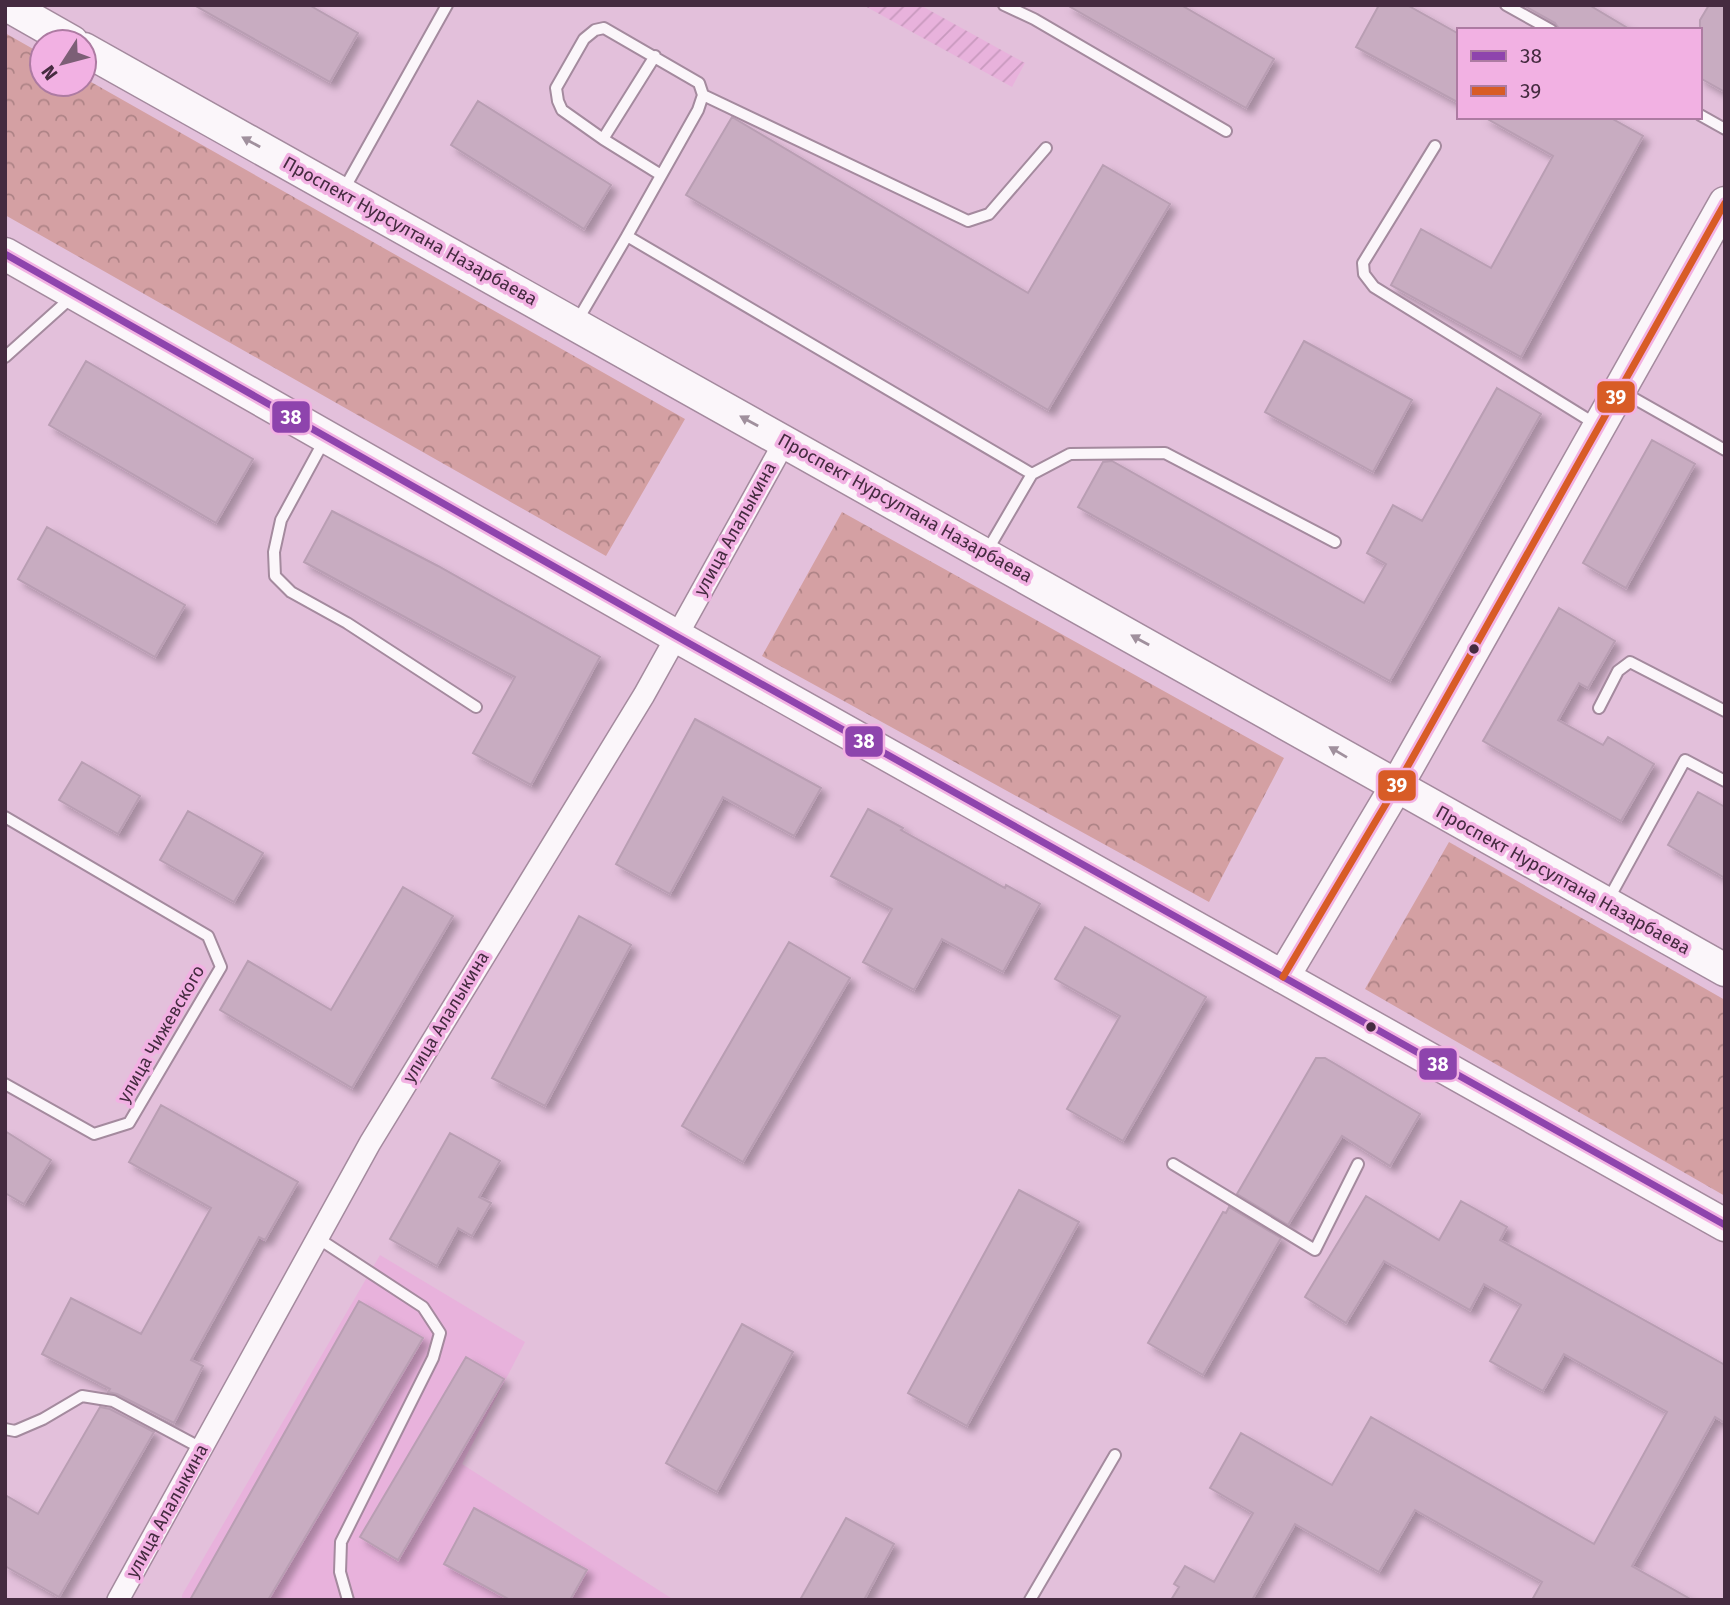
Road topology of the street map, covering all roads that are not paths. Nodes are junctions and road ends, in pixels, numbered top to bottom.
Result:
1 (7, 5) edge
2 (447, 5) edge
3 (1004, 5) edge
4 (1506, 5) edge
5 (47, 28) edge
6 (1547, 28) edge
7 (98, 56) edge
8 (654, 56) junction
9 (703, 95) junction
10 (1702, 116) edge
11 (1725, 129) edge
12 (1226, 131) dead end
13 (603, 139) junction
14 (1435, 146) dead end
15 (1046, 148) dead end
16 (662, 174) junction
17 (342, 193) junction
18 (1725, 203) edge
19 (626, 236) junction
20 (5, 254) edge
21 (75, 294) junction
22 (575, 323) junction
23 (5, 357) edge
24 (1620, 391) junction
25 (1600, 426) junction
26 (326, 437) junction
27 (785, 440) junction
28 (1725, 450) edge
29 (1032, 474) junction
30 (1335, 542) dead end
31 (985, 553) junction
32 (676, 636) junction
33 (476, 707) dead end
34 (1599, 708) dead end
35 (1725, 710) edge
36 (1725, 781) edge
37 (1396, 787) junction
38 (5, 817) edge
39 (1607, 902) junction
40 (1725, 970) edge
41 (1283, 977) junction
42 (5, 1084) edge
43 (1173, 1164) dead end
44 (1358, 1164) dead end
45 (1725, 1225) edge
46 (316, 1237) junction
47 (5, 1429) edge
48 (201, 1448) junction
49 (1115, 1455) dead end
50 (118, 1600) edge
51 (348, 1600) edge
52 (1030, 1600) edge

1 - 5 main road
2 - 17 lane
3 - 12 lane
4 - 6 lane
17 -> 7 main road, Проспект Нурсултана Назарбаева
8 - 9 lane
8 - 13 lane
8 - 13 lane
9 - 15 lane
9 - 16 lane
10 - 11 lane
13 - 16 lane
14 - 25 lane
16 - 19 lane
17 - 22 main road, Проспект Нурсултана Назарбаева
18 - 24 main road
19 - 22 lane
19 - 29 lane
20 - 21 main road
21 - 23 lane
21 - 26 main road
27 -> 22 main road, Проспект Нурсултана Назарбаева
24 - 25 main road
24 - 28 lane
25 - 37 main road
26 - 32 main road
26 - 33 lane
27 - 31 main road, Проспект Нурсултана Назарбаева
27 - 32 street, улица Алалыкина
29 - 30 lane
29 - 31 lane
37 -> 31 main road, Проспект Нурсултана Назарбаева
32 - 41 main road
32 - 46 street, улица Алалыкина
34 - 35 lane
36 - 39 lane
37 - 39 main road, Проспект Нурсултана Назарбаева
37 - 41 main road
38 - 42 lane, улица Чижевского
39 - 40 main road, Проспект Нурсултана Назарбаева
41 - 45 main road
43 - 44 lane
46 - 48 street, улица Алалыкина
46 - 51 lane
47 - 48 lane
48 - 50 street, улица Алалыкина
49 - 52 lane

